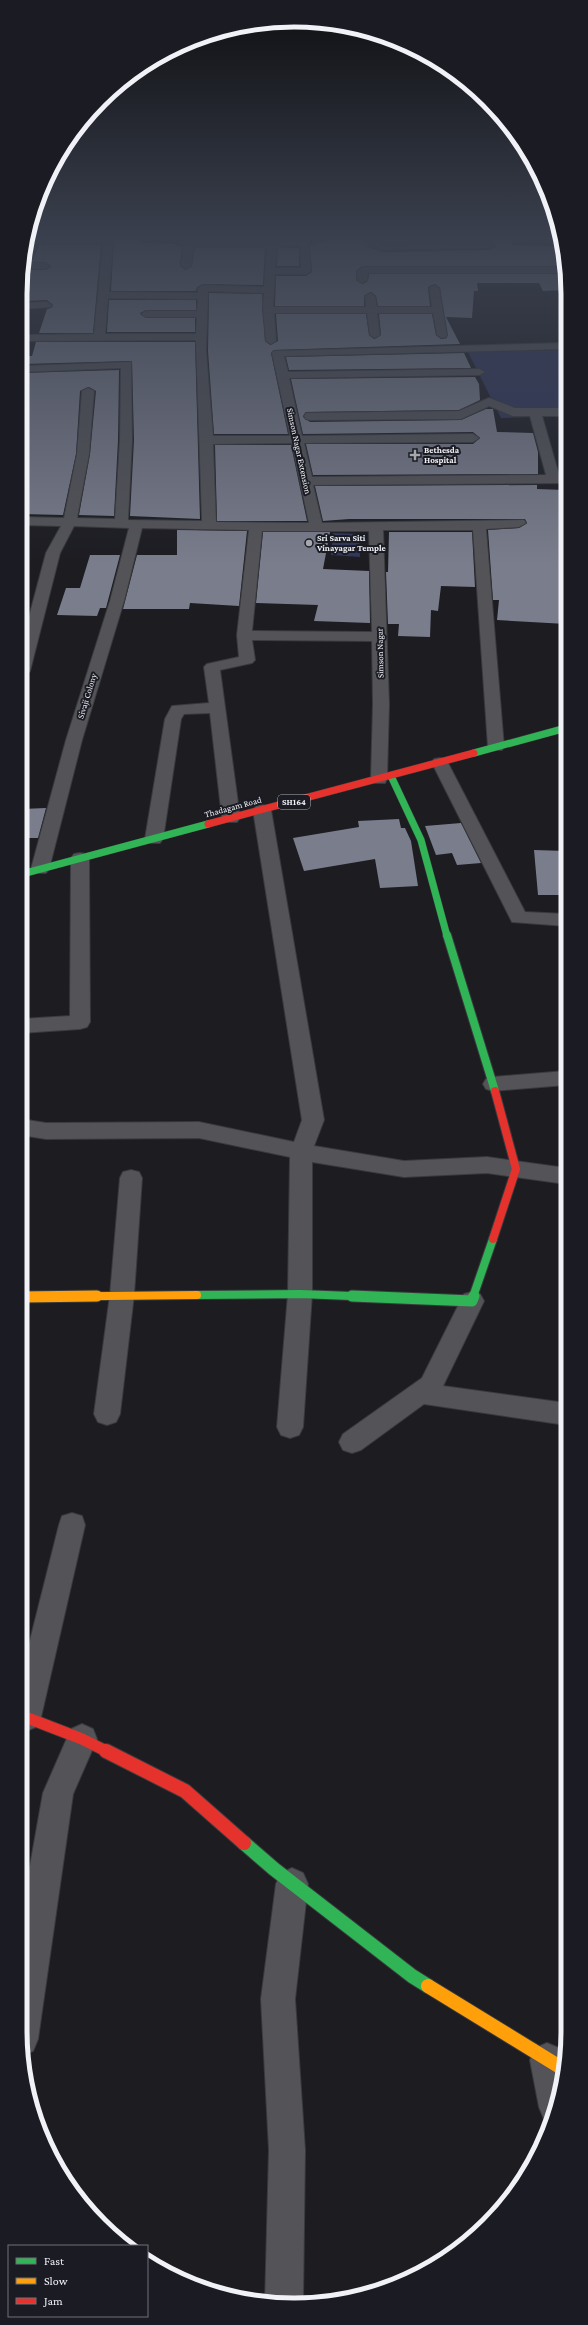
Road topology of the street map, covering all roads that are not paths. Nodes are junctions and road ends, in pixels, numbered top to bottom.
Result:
1 (201, 348) edge
2 (494, 348) edge
3 (27, 370) edge
4 (479, 372) dead end
5 (282, 375) junction
6 (88, 391) dead end
7 (535, 412) junction
8 (561, 412) edge
9 (310, 416) dead end
10 (383, 416) junction
11 (296, 438) junction
12 (383, 438) junction
13 (473, 438) dead end
14 (207, 440) junction
15 (560, 479) edge
16 (305, 481) junction
17 (27, 521) edge
18 (70, 521) junction
19 (121, 523) junction
20 (137, 523) junction
21 (519, 523) dead end
22 (209, 524) junction
23 (256, 526) junction
24 (316, 526) junction
25 (376, 526) junction
26 (479, 526) junction
27 (244, 635) junction
28 (380, 637) junction
29 (27, 652) edge
30 (217, 708) junction
31 (561, 730) edge
32 (496, 747) junction
33 (440, 763) junction
34 (385, 778) junction
35 (262, 810) junction
36 (232, 818) junction
37 (154, 839) junction
38 (80, 858) junction
39 (40, 869) junction
40 (27, 873) edge
41 (561, 920) edge
42 (27, 1026) edge
43 (561, 1078) edge
44 (493, 1084) junction
45 (27, 1128) edge
46 (301, 1151) junction
47 (516, 1169) junction
48 (561, 1175) edge
49 (131, 1178) dead end
50 (300, 1294) junction
51 (122, 1296) junction
52 (27, 1297) edge
53 (472, 1301) junction
54 (420, 1393) junction
55 (561, 1413) edge
56 (107, 1414) dead end
57 (290, 1427) dead end
58 (352, 1442) dead end
59 (72, 1525) dead end
60 (27, 1700) edge
61 (27, 1718) edge
62 (82, 1739) junction
63 (292, 1884) junction
64 (27, 1997) edge
65 (556, 2065) edge
66 (556, 2083) edge
67 (284, 2297) edge

1 - 14 street
2 - 5 street, Simson Nagar Extension
3 - 19 street
4 - 5 street
5 - 11 street, Simson Nagar Extension
6 - 18 street
7 - 8 street
7 - 10 street
7 - 15 street
9 - 10 street
10 - 12 street
11 - 12 street
11 - 14 street
11 - 16 street, Simson Nagar Extension
12 - 13 street
14 - 22 street
15 - 16 street
16 - 24 street, Simson Nagar Extension
17 - 18 street
18 - 19 street
18 - 29 street
19 - 20 street
20 - 22 street
20 - 39 street, Sivaji Colony
21 - 26 street
22 - 23 street
23 - 24 street
23 - 27 street
24 - 25 street
25 - 26 street
25 - 28 street, Simson Nagar
26 - 32 street
27 - 28 street
27 - 30 street
28 - 34 street, Simson Nagar
30 - 36 street
30 - 37 street
31 - 32 street, Thadagam Road / SH164
32 - 33 street, Thadagam Road / SH164
33 - 34 street, Thadagam Road / SH164
33 - 41 street
34 - 35 street, Thadagam Road / SH164
34 - 44 street
35 - 36 street, Thadagam Road / SH164
35 - 46 street
36 - 37 street, Thadagam Road / SH164
37 - 38 street, Thadagam Road / SH164
38 - 39 street, Thadagam Road / SH164
38 - 42 street
39 - 40 street, Thadagam Road / SH164
43 - 44 street
44 - 47 street
45 - 46 street
46 - 47 street
46 - 50 street
47 - 48 street
47 - 53 street
49 - 51 street
50 - 51 street
50 - 53 street
50 - 57 street
51 - 52 street
51 - 56 street
53 - 54 street
54 - 55 street
54 - 58 street
59 - 60 street
61 - 62 street
62 - 63 street
62 - 64 street
63 - 65 street
63 - 67 street
65 - 66 street

